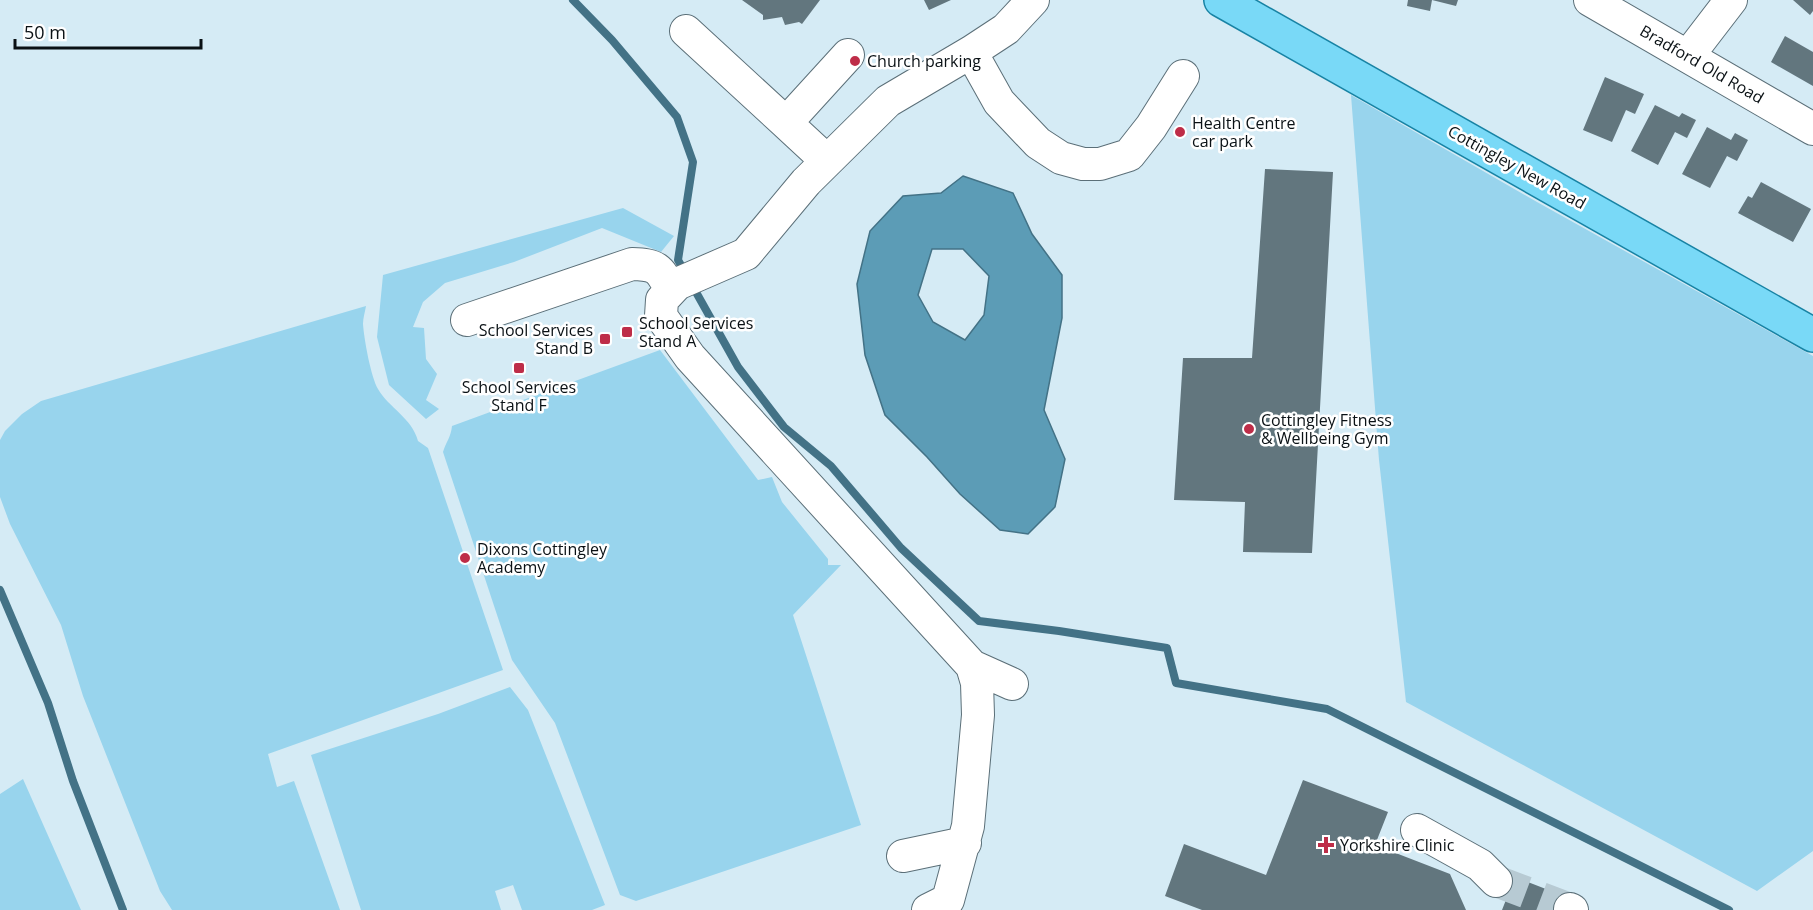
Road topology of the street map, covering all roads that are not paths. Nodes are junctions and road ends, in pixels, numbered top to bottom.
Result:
1 (1033, 0) edge
2 (1221, 0) edge
3 (1590, 0) edge
4 (1731, 0) edge
5 (686, 31) dead end
6 (971, 52) junction
7 (848, 55) dead end
8 (1688, 56) junction
9 (1183, 76) dead end
10 (786, 123) junction
11 (1813, 129) edge
12 (827, 161) junction
13 (684, 282) junction
14 (467, 320) dead end
15 (1813, 335) edge
16 (972, 666) junction
17 (1012, 684) dead end
18 (1417, 830) dead end
19 (964, 843) junction
20 (903, 856) dead end
21 (1496, 881) tunnel mouth
22 (941, 907) edge

1 - 6 street
2 - 15 main road, Cottingley New Road
3 - 8 street, Bradford Old Road
4 - 8 street
5 - 10 street
6 - 9 street
6 - 12 street
7 - 10 street
8 - 11 street, Bradford Old Road
10 - 12 street
12 - 13 street
13 - 14 street
13 - 16 street
16 - 17 street
16 - 19 street
18 - 21 street
19 - 20 street
19 - 22 street

